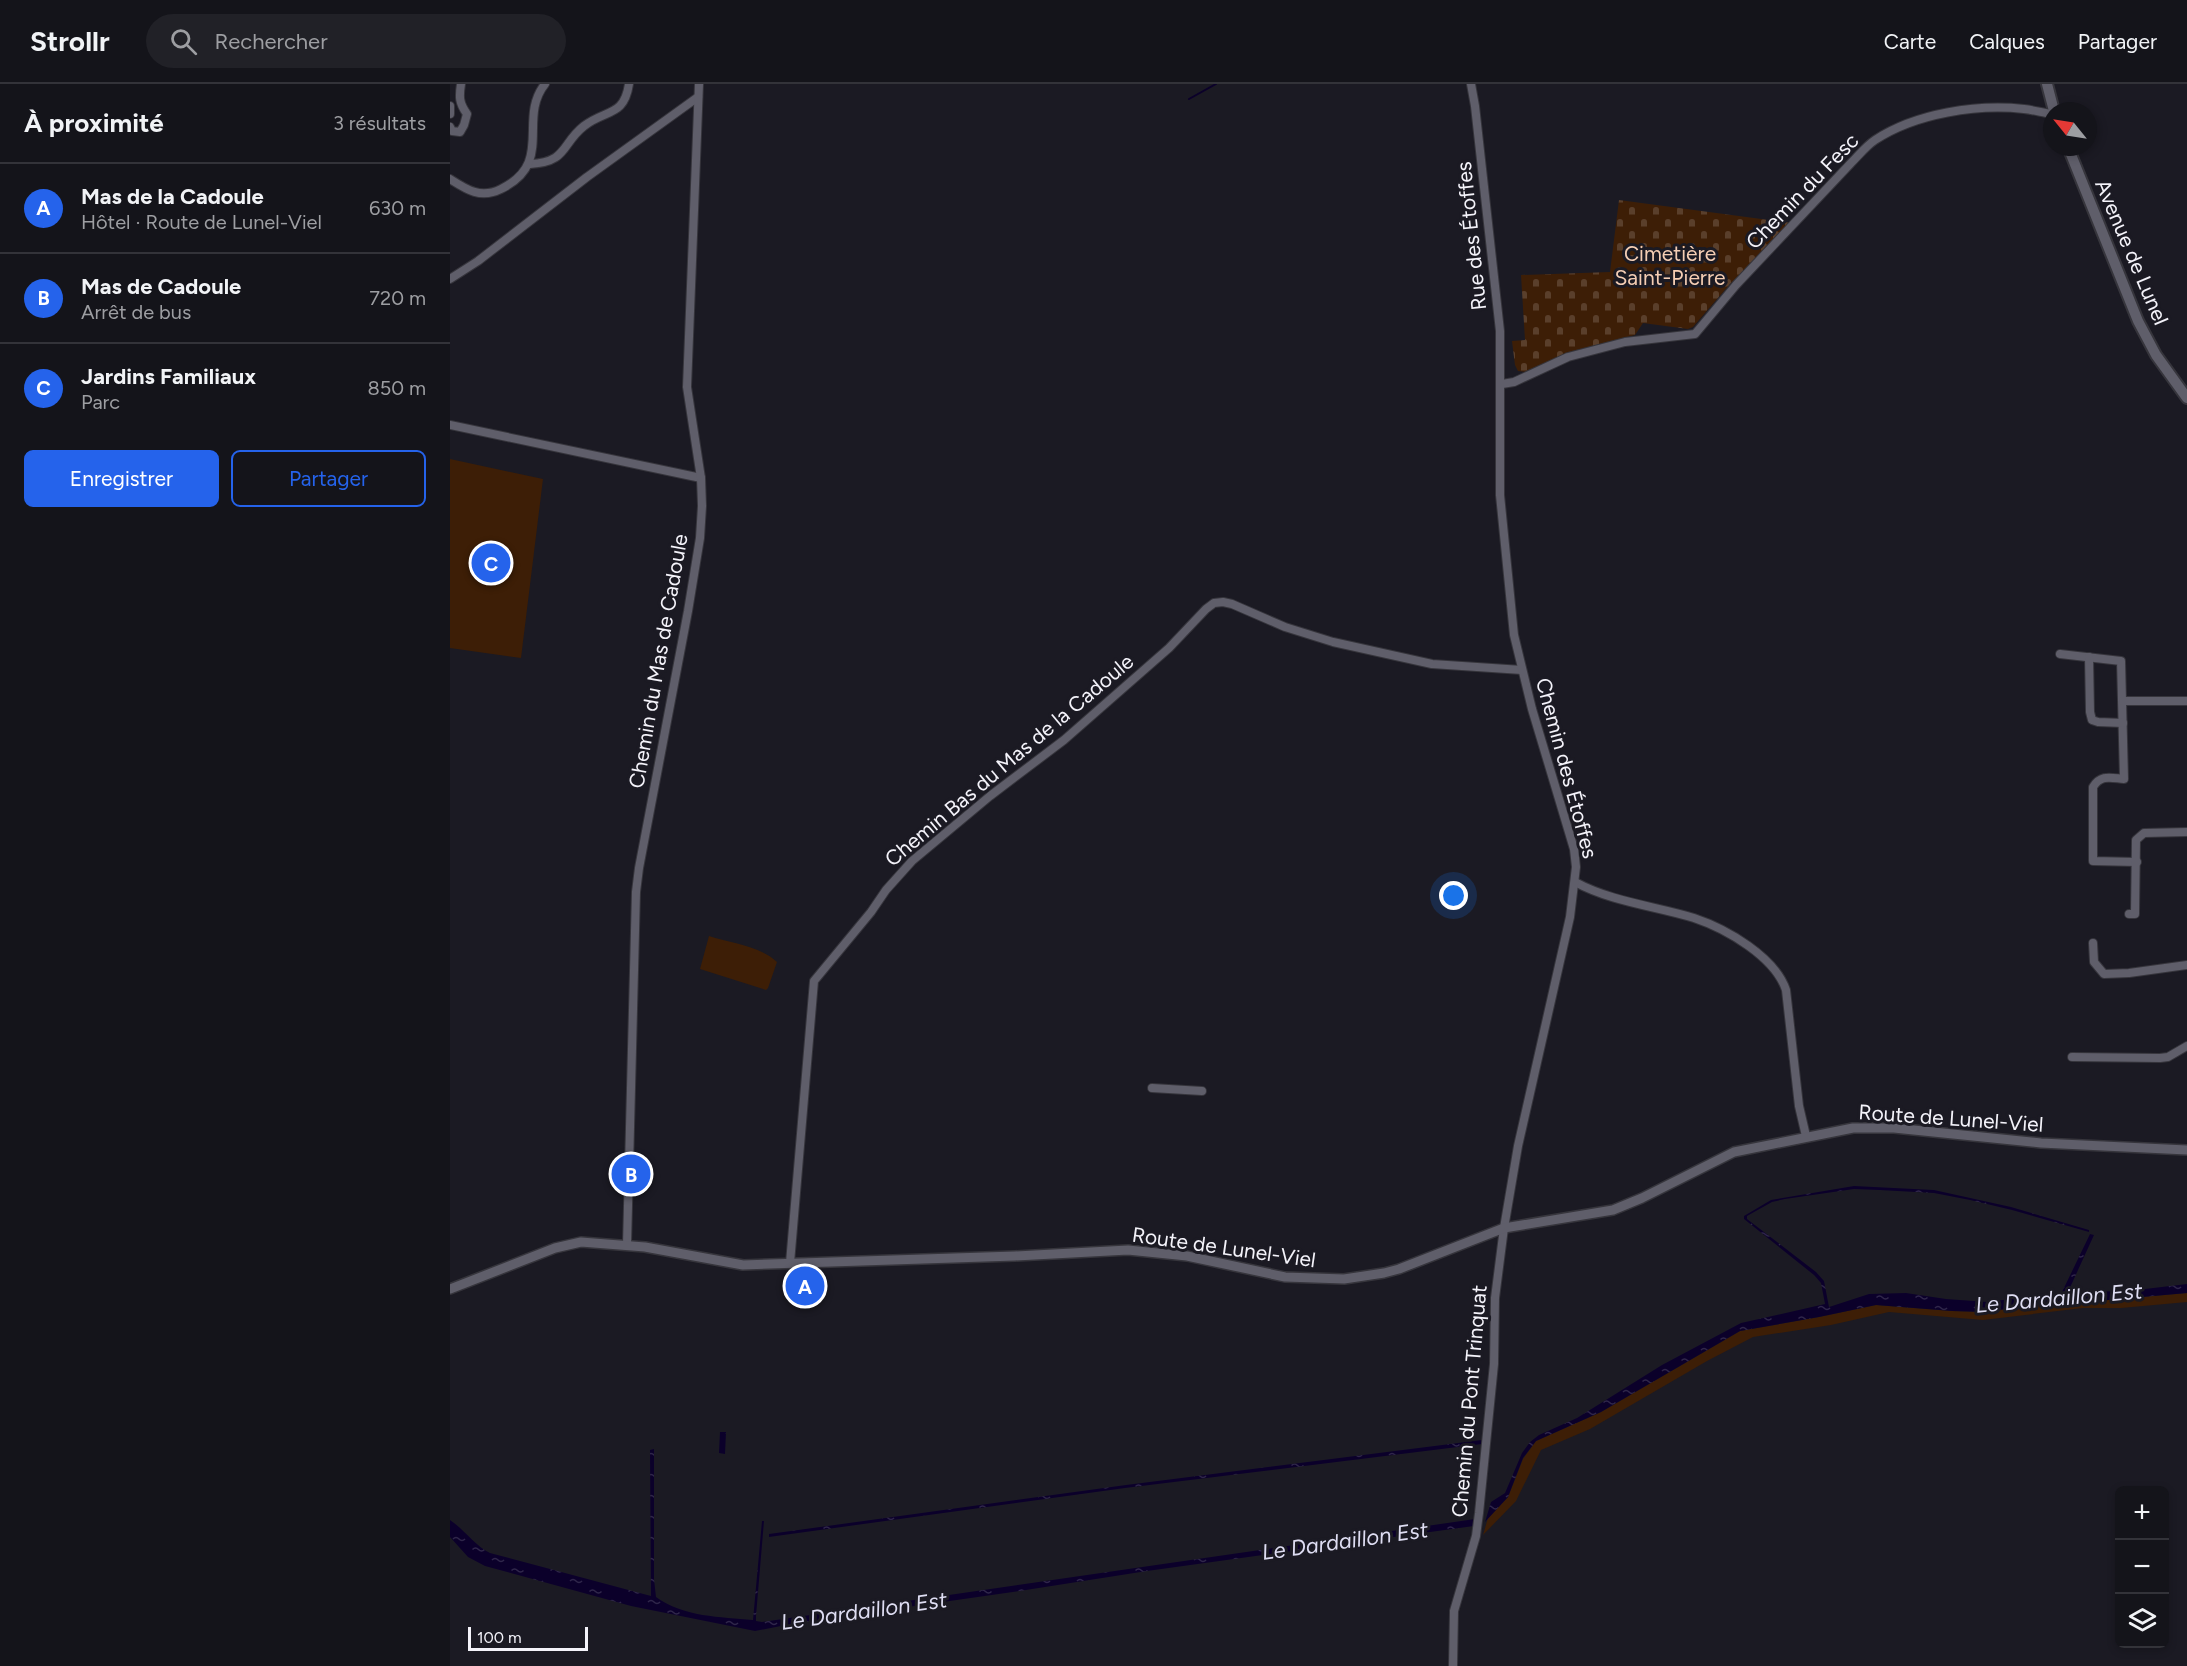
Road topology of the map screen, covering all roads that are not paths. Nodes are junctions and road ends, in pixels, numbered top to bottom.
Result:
1 (460, 84) edge
2 (545, 84) edge
3 (629, 84) edge
4 (699, 84) edge
5 (1471, 84) edge
6 (2047, 84) edge
7 (450, 89) edge
8 (698, 97) junction
9 (2051, 102) edge
10 (450, 106) edge
11 (2043, 111) edge
12 (450, 114) edge
13 (450, 127) edge
14 (2072, 156) edge
15 (530, 164) junction
16 (450, 179) edge
17 (450, 279) edge
18 (1502, 384) junction
19 (2187, 398) edge
20 (450, 425) edge
21 (701, 478) junction
22 (2060, 654) dead end
23 (2089, 657) junction
24 (1522, 670) junction
25 (2123, 701) junction
26 (2187, 702) edge
27 (2123, 723) junction
28 (2187, 832) edge
29 (2137, 862) junction
30 (1575, 882) junction
31 (2129, 914) dead end
32 (2093, 943) dead end
33 (2187, 965) edge
34 (2187, 1046) edge
35 (2072, 1057) dead end
36 (1152, 1088) dead end
37 (1202, 1091) dead end
38 (1806, 1136) junction
39 (2187, 1150) edge
40 (1504, 1228) junction
41 (627, 1245) junction
42 (790, 1263) junction
43 (450, 1289) edge
44 (1453, 1666) edge

1 - 7 street
1 - 13 street
2 - 15 street
3 - 15 street
4 - 8 street, Chemin du Mas de Cadoule
5 - 18 street, Rue des Étoffes
6 - 9 main road
8 - 17 street
8 - 21 street, Chemin du Mas de Cadoule
10 - 12 street
11 - 18 street, Chemin du Fesc
14 - 19 main road, Avenue de Lunel
15 - 16 street
18 - 24 street, Chemin des Étoffes
20 - 21 street
21 - 41 street, Chemin du Mas de Cadoule
22 - 23 street
23 - 25 street
23 - 27 street
24 - 30 street, Chemin des Étoffes
24 - 42 street, Chemin Bas du Mas de la Cadoule
25 - 26 street
25 - 27 street
27 - 29 street
28 - 29 street
29 - 31 street
30 - 38 street
30 - 40 street, Chemin des Étoffes
32 - 33 street
34 - 35 street
36 - 37 street
38 - 39 street, Route de Lunel-Viel
38 - 40 street, Route de Lunel-Viel
40 - 42 street, Route de Lunel-Viel
40 - 44 street, Chemin du Pont Trinquat
41 - 42 street, Route de Lunel-Viel
41 - 43 street, Route de Lunel-Viel

